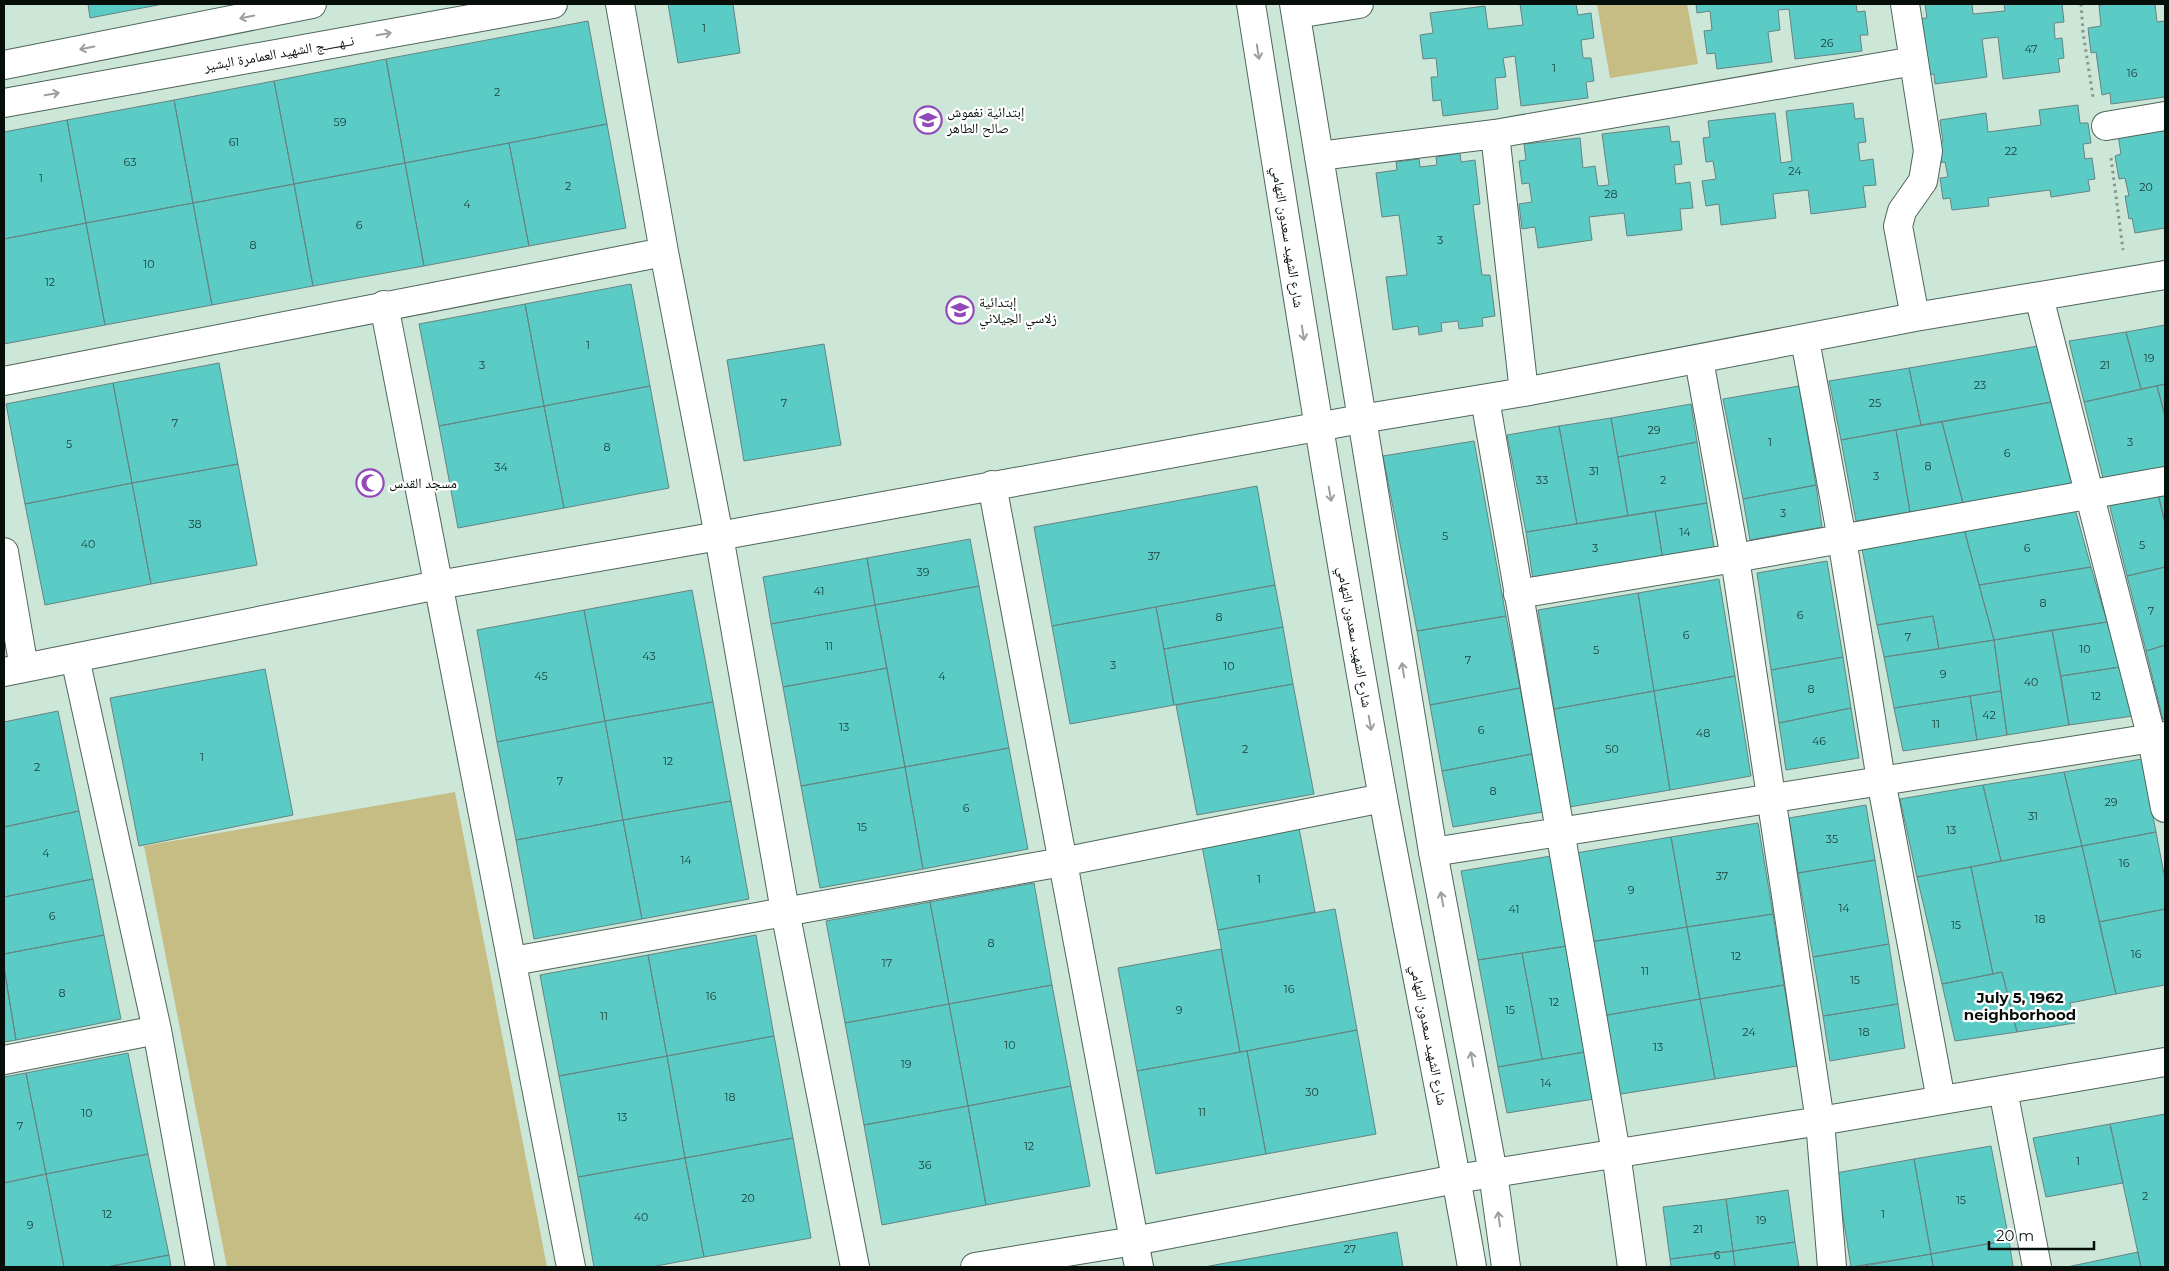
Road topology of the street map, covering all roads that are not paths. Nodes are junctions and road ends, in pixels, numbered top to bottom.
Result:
1 (312, 4) edge
2 (553, 4) edge
3 (620, 4) edge
4 (1251, 4) edge
5 (1358, 4) edge
6 (1904, 4) edge
7 (1295, 9) edge
8 (1914, 61) junction
9 (4, 65) edge
10 (4, 103) edge
11 (2165, 116) edge
12 (2106, 126) dead end
13 (1495, 134) junction
14 (1319, 156) junction
15 (664, 252) junction
16 (2165, 275) edge
17 (2039, 297) junction
18 (384, 306) junction
19 (1915, 317) junction
20 (1805, 340) junction
21 (1699, 360) junction
22 (4, 381) edge
23 (1524, 392) junction
24 (1485, 399) junction
25 (1361, 419) junction
26 (1318, 427) junction
27 (2165, 481) edge
28 (992, 485) junction
29 (2091, 494) junction
30 (719, 536) junction
31 (1842, 540) junction
32 (4, 552) edge
33 (1735, 558) junction
34 (438, 585) junction
35 (1518, 594) junction
36 (75, 658) junction
37 (14, 670) edge
38 (2159, 738) edge
39 (1881, 780) junction
40 (1770, 797) junction
41 (1383, 798) junction
42 (2165, 808) edge
43 (1559, 831) junction
44 (1433, 852) junction
45 (1062, 862) junction
46 (785, 910) junction
47 (513, 961) junction
48 (157, 1030) junction
49 (4, 1060) edge
50 (2165, 1062) edge
51 (2003, 1090) junction
52 (1941, 1100) junction
53 (1820, 1121) junction
54 (1616, 1152) junction
55 (1493, 1173) junction
56 (1456, 1178) junction
57 (1136, 1254) edge
58 (200, 1267) edge
59 (571, 1267) edge
60 (855, 1267) edge
61 (974, 1267) edge
62 (1472, 1267) edge
63 (1506, 1267) edge
64 (1632, 1267) edge
65 (1832, 1267) edge
66 (2037, 1267) edge

1 -> 9 street
10 -> 2 street, نــهـــــج الشهيد العمامرة البشير
3 - 15 street
4 -> 26 street, شارع الشهيد سعدون التهامي
5 - 7 street
6 - 8 street
7 - 14 street
8 - 13 street
8 - 19 street
11 - 12 street
13 - 14 street
13 - 23 street
14 - 25 street
15 - 18 street
15 - 30 street
16 - 17 street
17 - 19 street
17 - 29 street
18 - 22 street
18 - 34 street
19 - 20 street
20 - 21 street
20 - 31 street
21 - 23 street
21 - 33 street
23 - 24 street
24 - 25 street
24 - 35 street
25 - 26 street
44 -> 25 street
26 - 28 street
26 -> 41 street, شارع الشهيد سعدون التهامي
27 - 29 street
28 - 30 street
28 - 45 street
29 - 31 street
29 - 38 street
30 - 34 street
30 - 46 street
31 - 33 street
31 - 39 street
32 - 37 street
33 - 35 street
33 - 40 street
34 - 36 street
34 - 47 street
35 - 43 street
36 - 37 street
36 - 48 street
38 - 39 street
38 - 42 street
39 - 40 street
39 - 52 street
40 - 43 street
40 - 53 street
41 - 45 street
41 - 56 street, شارع الشهيد سعدون التهامي
43 - 44 street
43 - 54 street
55 -> 44 street
45 - 46 street
45 - 57 street
46 - 47 street
46 - 60 street
47 - 59 street
48 - 49 street
48 - 58 street
50 - 51 street
51 - 52 street
51 - 66 street
52 - 53 street
53 - 54 street
53 - 65 street
54 - 55 street
54 - 64 street
55 - 56 street
63 -> 55 street
56 - 57 street
56 - 62 street, شارع الشهيد سعدون التهامي
57 - 61 street

